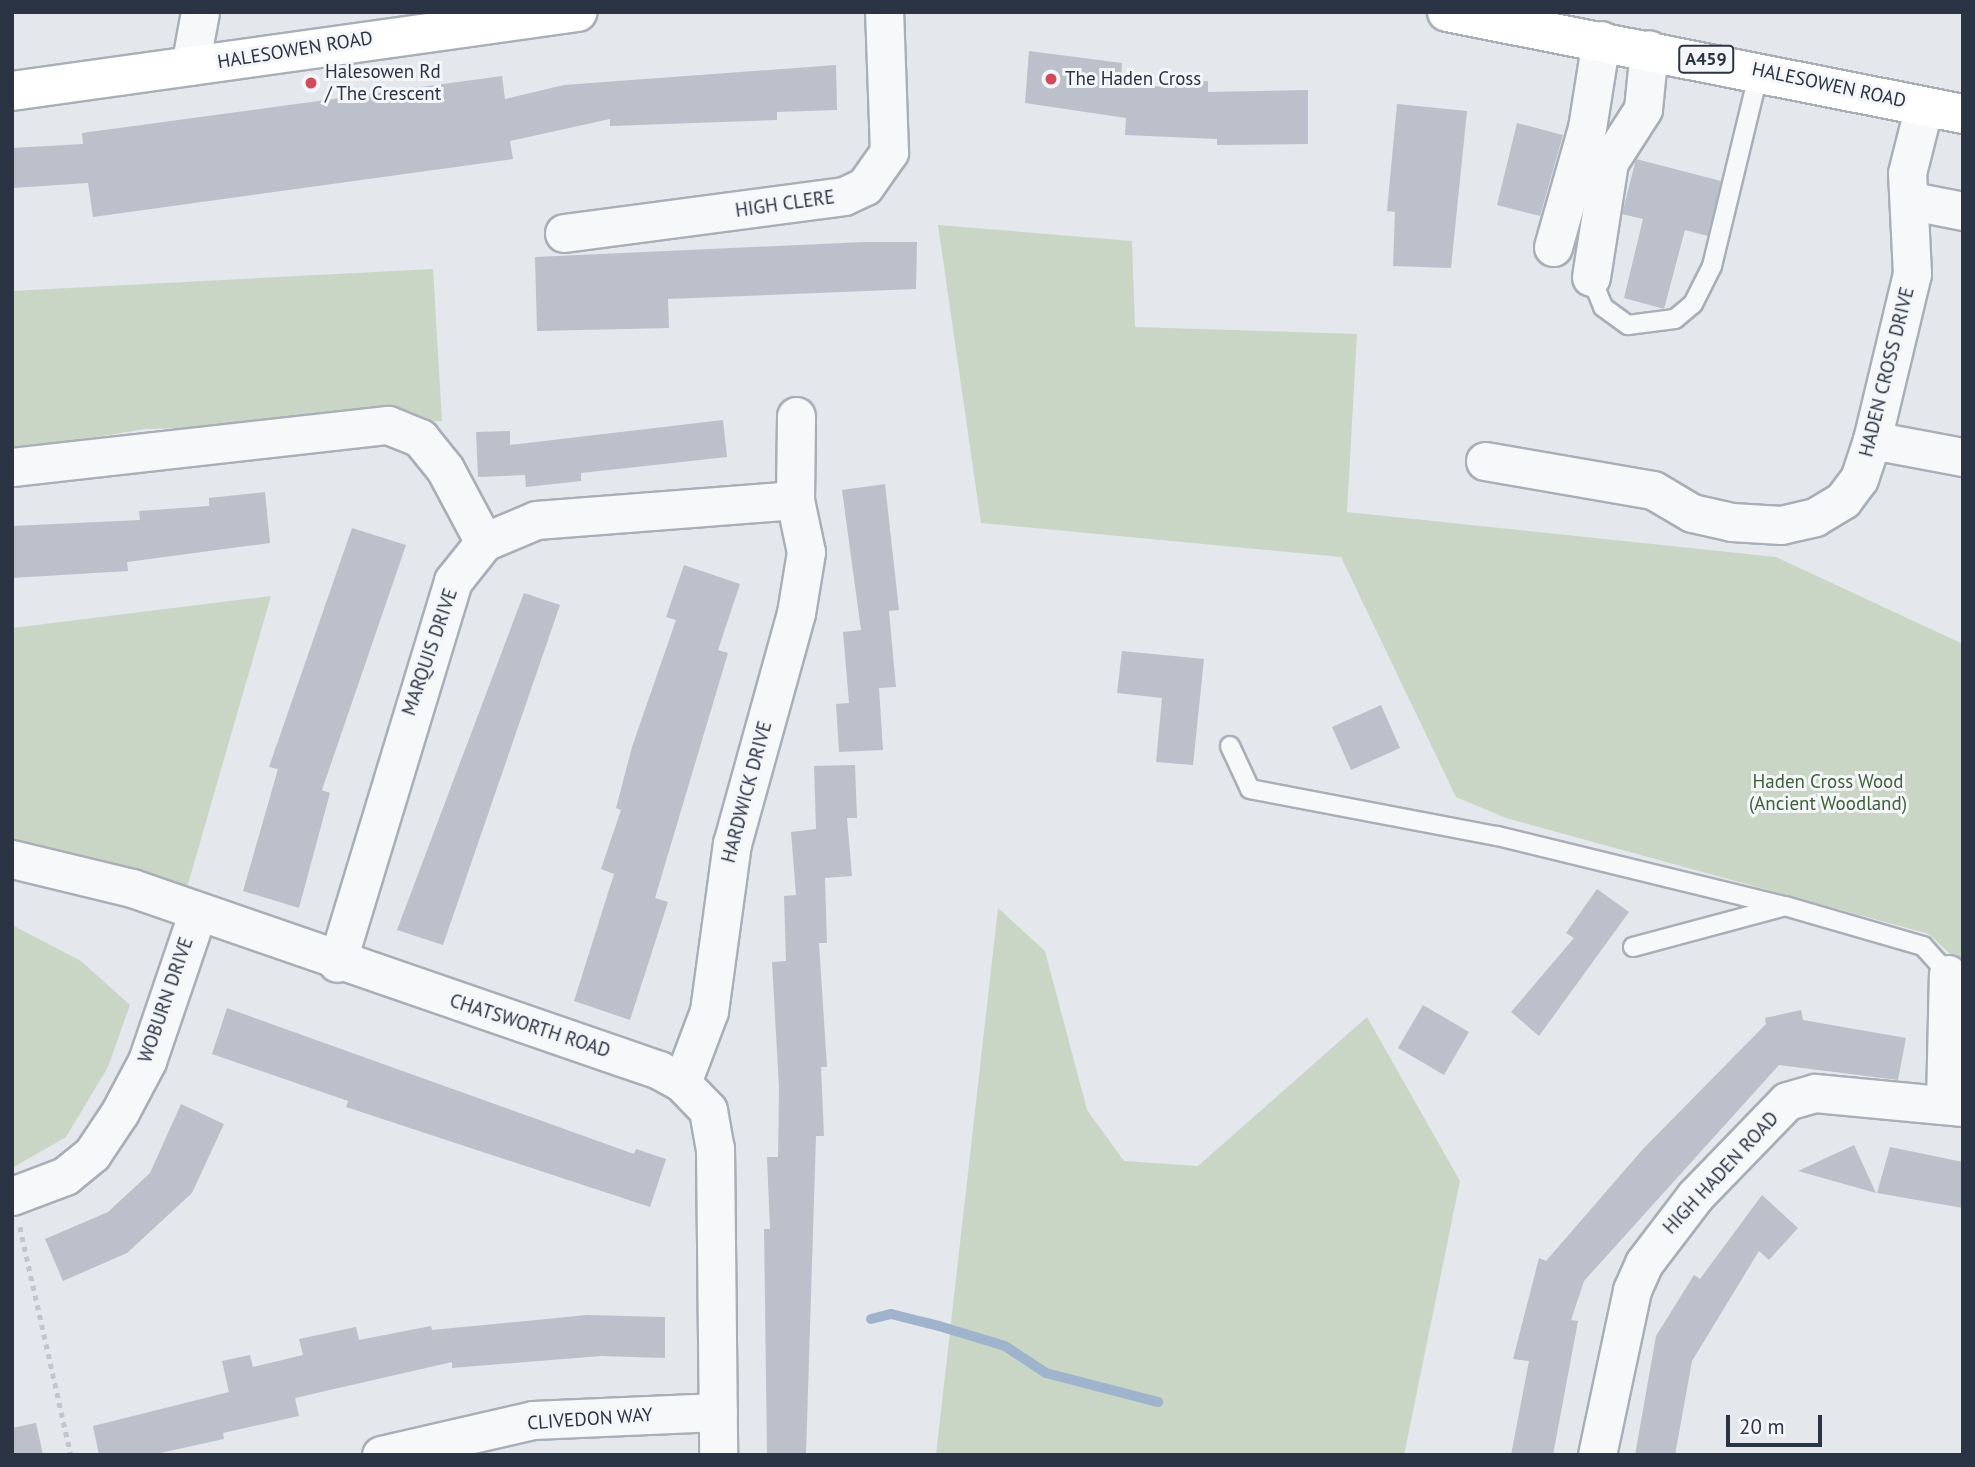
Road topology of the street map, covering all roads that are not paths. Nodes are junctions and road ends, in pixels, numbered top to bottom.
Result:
1 (200, 12) edge
2 (578, 12) edge
3 (884, 12) edge
4 (1447, 12) edge
5 (508, 15) edge
6 (1601, 40) junction
7 (1649, 49) junction
8 (190, 66) junction
9 (1759, 69) junction
10 (12, 91) edge
11 (1924, 106) junction
12 (1963, 114) edge
13 (1912, 201) junction
14 (1963, 211) edge
15 (564, 233) dead end
16 (1553, 247) dead end
17 (1591, 277) joint
18 (796, 416) dead end
19 (1872, 440) junction
20 (1963, 457) edge
21 (1485, 461) dead end
22 (12, 467) edge
23 (795, 500) junction
24 (484, 542) junction
25 (1230, 746) dead end
26 (12, 859) edge
27 (1785, 906) junction
28 (198, 911) junction
29 (1633, 947) dead end
30 (337, 963) junction
31 (1948, 974) joint
32 (682, 1083) junction
33 (1954, 1106) edge
34 (13, 1196) edge
35 (718, 1412) junction
36 (381, 1455) edge
37 (719, 1455) edge
38 (1597, 1455) edge

1 - 8 street
2 - 5 main road, HALESOWEN ROAD
3 - 15 street, HIGH CLERE
4 - 6 main road, HALESOWEN ROAD / A459
5 - 8 main road, HALESOWEN ROAD
6 - 7 main road, HALESOWEN ROAD / A459
6 - 16 street
7 - 9 main road, HALESOWEN ROAD / A459
7 - 17 street
8 - 10 main road, HALESOWEN ROAD
9 - 11 main road, HALESOWEN ROAD / A459
9 - 17 lane
11 - 12 main road, HALESOWEN ROAD / A459
11 - 13 street, HADEN CROSS DRIVE
13 - 14 street
13 - 19 street, HADEN CROSS DRIVE
18 - 23 street, HARDWICK DRIVE
19 - 20 street
19 - 21 street, HADEN CROSS DRIVE
22 - 24 street
23 - 24 street
23 - 32 street, HARDWICK DRIVE
24 - 30 street, MARQUIS DRIVE
25 - 27 lane
26 - 28 street, CHATSWORTH ROAD
27 - 29 lane
27 - 31 lane
28 - 30 street, CHATSWORTH ROAD
28 - 34 street, WOBURN DRIVE
30 - 32 street, CHATSWORTH ROAD
31 - 33 street
32 - 35 street, CHATSWORTH ROAD
33 - 38 street, HIGH HADEN ROAD
35 - 36 street, CLIVEDON WAY
35 - 37 street, CHATSWORTH ROAD

